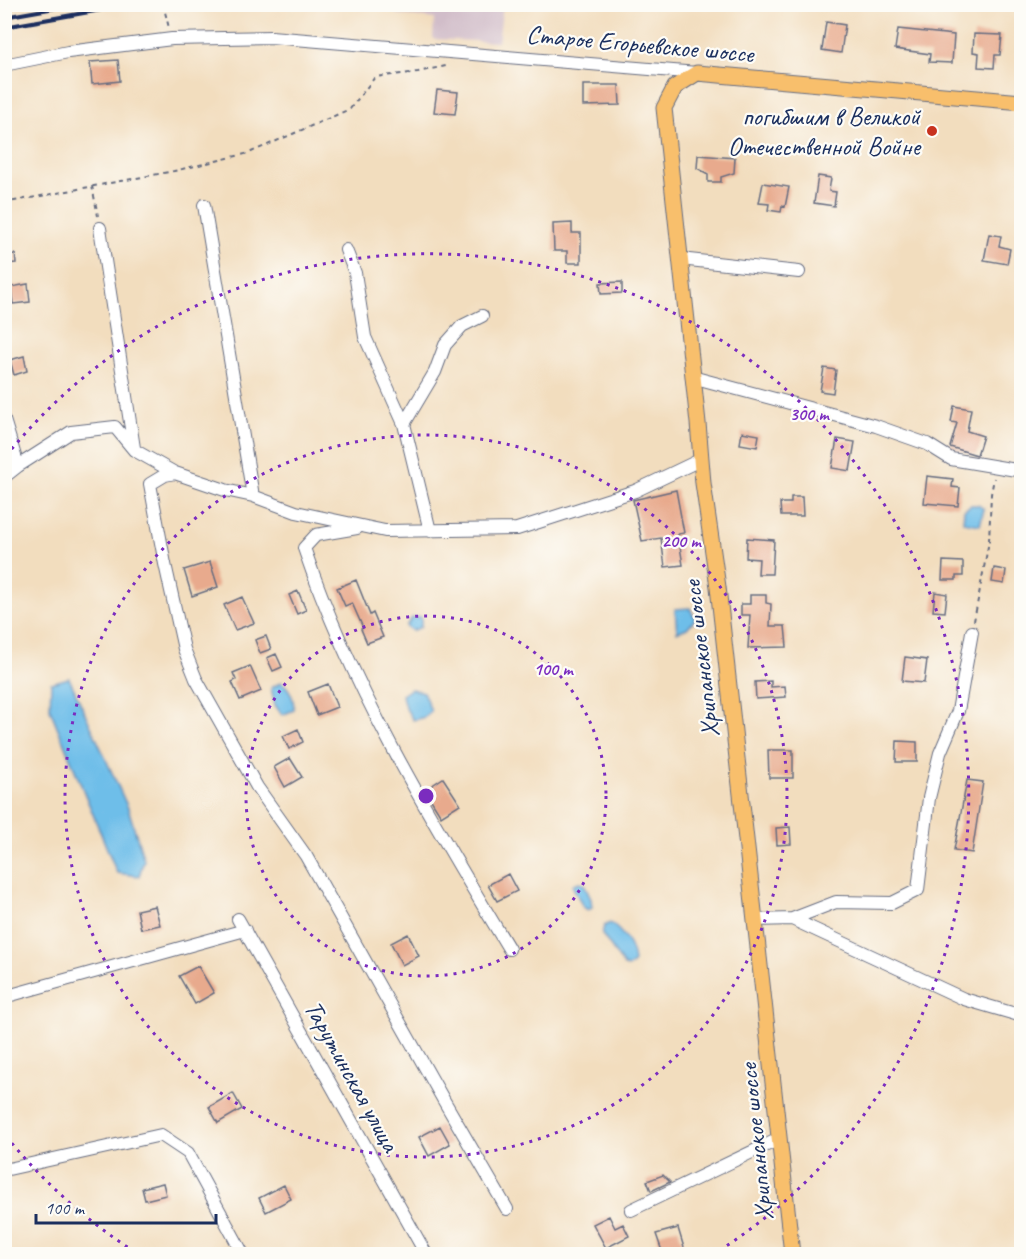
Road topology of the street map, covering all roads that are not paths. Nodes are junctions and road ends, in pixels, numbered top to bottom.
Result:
1 (4, 65) edge
2 (697, 73) junction
3 (1022, 102) edge
4 (204, 205) dead end
5 (100, 228) road end
6 (346, 250) dead end
7 (680, 259) junction
8 (799, 272) dead end
9 (482, 316) dead end
10 (692, 377) junction
11 (4, 420) edge
12 (404, 424) junction
13 (134, 450) junction
14 (702, 459) junction
15 (18, 466) junction
16 (1022, 471) edge
17 (175, 473) junction
18 (4, 477) edge
19 (253, 496) junction
20 (364, 527) junction
21 (430, 531) junction
22 (972, 632) road end
23 (238, 919) dead end
24 (792, 919) junction
25 (755, 920) junction
26 (245, 930) junction
27 (509, 949) dead end
28 (4, 997) edge
29 (1022, 1016) edge
30 (779, 1139) junction
31 (4, 1170) edge
32 (507, 1209) dead end
33 (631, 1210) dead end
34 (243, 1254) edge
35 (426, 1254) edge
36 (792, 1254) edge

1 - 2 street, Старое Егорьевское шоссе
2 - 3 main road, Старое Егорьевское шоссе
2 - 7 main road, Хрипанское шоссе
4 - 19 street
5 - 13 street
6 - 12 street
7 - 8 street
7 - 10 main road, Хрипанское шоссе
9 - 12 street
10 - 14 main road, Хрипанское шоссе
10 - 16 street
11 - 15 street
12 - 21 street
13 - 15 street
13 - 17 street
14 - 21 street
14 - 25 main road, Хрипанское шоссе
15 - 18 street
17 - 19 street
17 - 32 street
19 - 20 street
20 - 21 street
20 - 27 street
22 - 24 street
23 - 26 street, Тарутинская улица
24 - 25 street
24 - 29 street
25 - 30 main road, Хрипанское шоссе
26 - 28 street
26 - 35 street, Тарутинская улица
30 - 33 street
30 - 36 main road, Хрипанское шоссе
31 - 34 street

